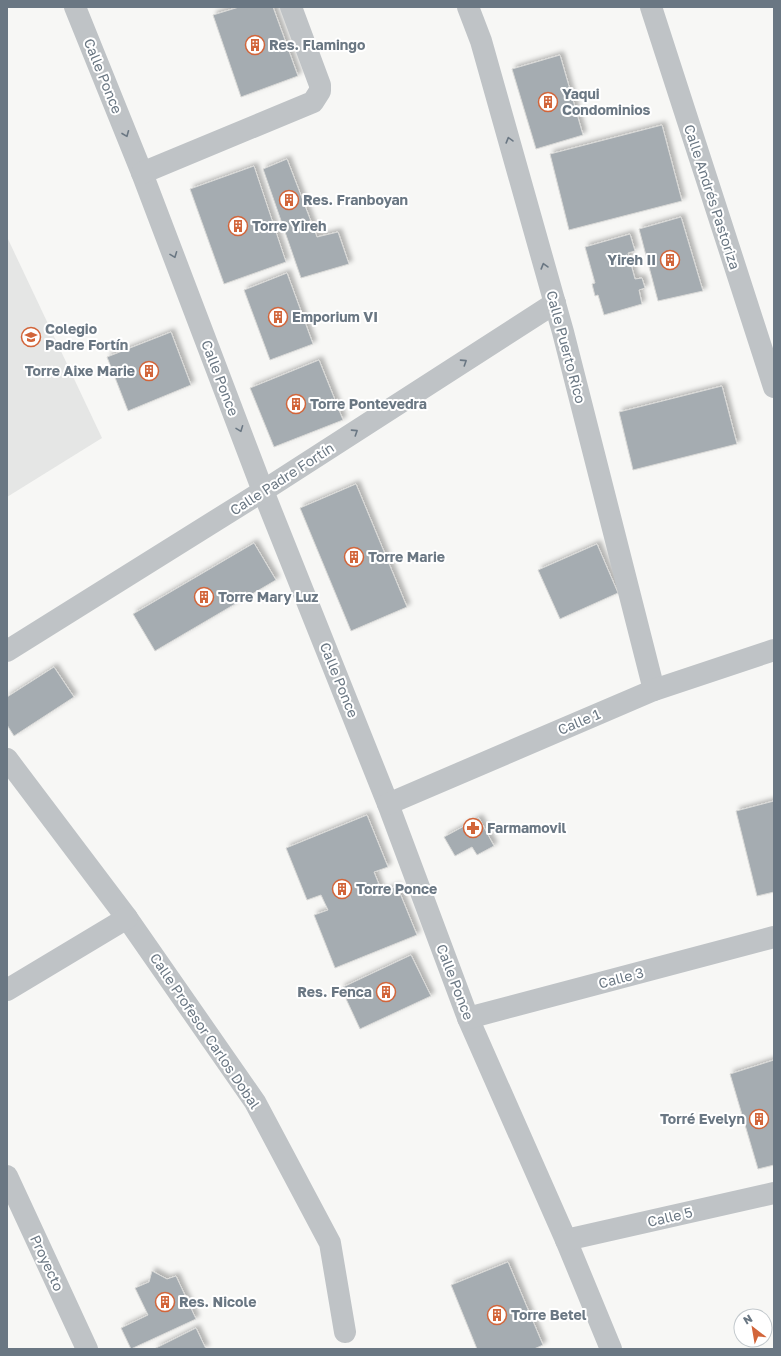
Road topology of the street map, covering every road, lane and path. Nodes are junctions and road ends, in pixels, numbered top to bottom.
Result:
1 (75, 7) edge
2 (291, 7) edge
3 (468, 7) edge
4 (651, 7) edge
5 (142, 173) junction
6 (555, 303) junction
7 (774, 388) edge
8 (263, 491) junction
9 (774, 650) edge
10 (7, 651) edge
11 (654, 690) junction
12 (7, 759) edge
13 (388, 804) junction
14 (127, 918) junction
15 (774, 937) edge
16 (7, 990) edge
17 (468, 1018) junction
18 (7, 1176) edge
19 (774, 1193) edge
20 (566, 1240) junction
21 (345, 1332) dead end
22 (87, 1349) edge
23 (611, 1349) edge

1 -> 5 street, Calle Ponce
2 - 5 street
6 -> 3 street, Calle Puerto Rico
4 - 7 street, Calle Andrés Pastoriza
5 -> 8 street, Calle Ponce
8 -> 6 street, Calle Padre Fortín
6 - 11 street, Calle Puerto Rico
8 - 10 street, Calle Padre Fortín
8 - 13 street, Calle Ponce
9 - 11 street, Calle 1
11 - 13 street, Calle 1
12 - 14 street, Calle Profesor Carlos Dobal
13 - 17 street, Calle Ponce
14 - 16 street
14 - 21 street, Calle Profesor Carlos Dobal
15 - 17 street, Calle 3
17 - 20 street, Calle Ponce
18 - 22 street, Proyecto
19 - 20 street, Calle 5
20 - 23 street, Calle Ponce

